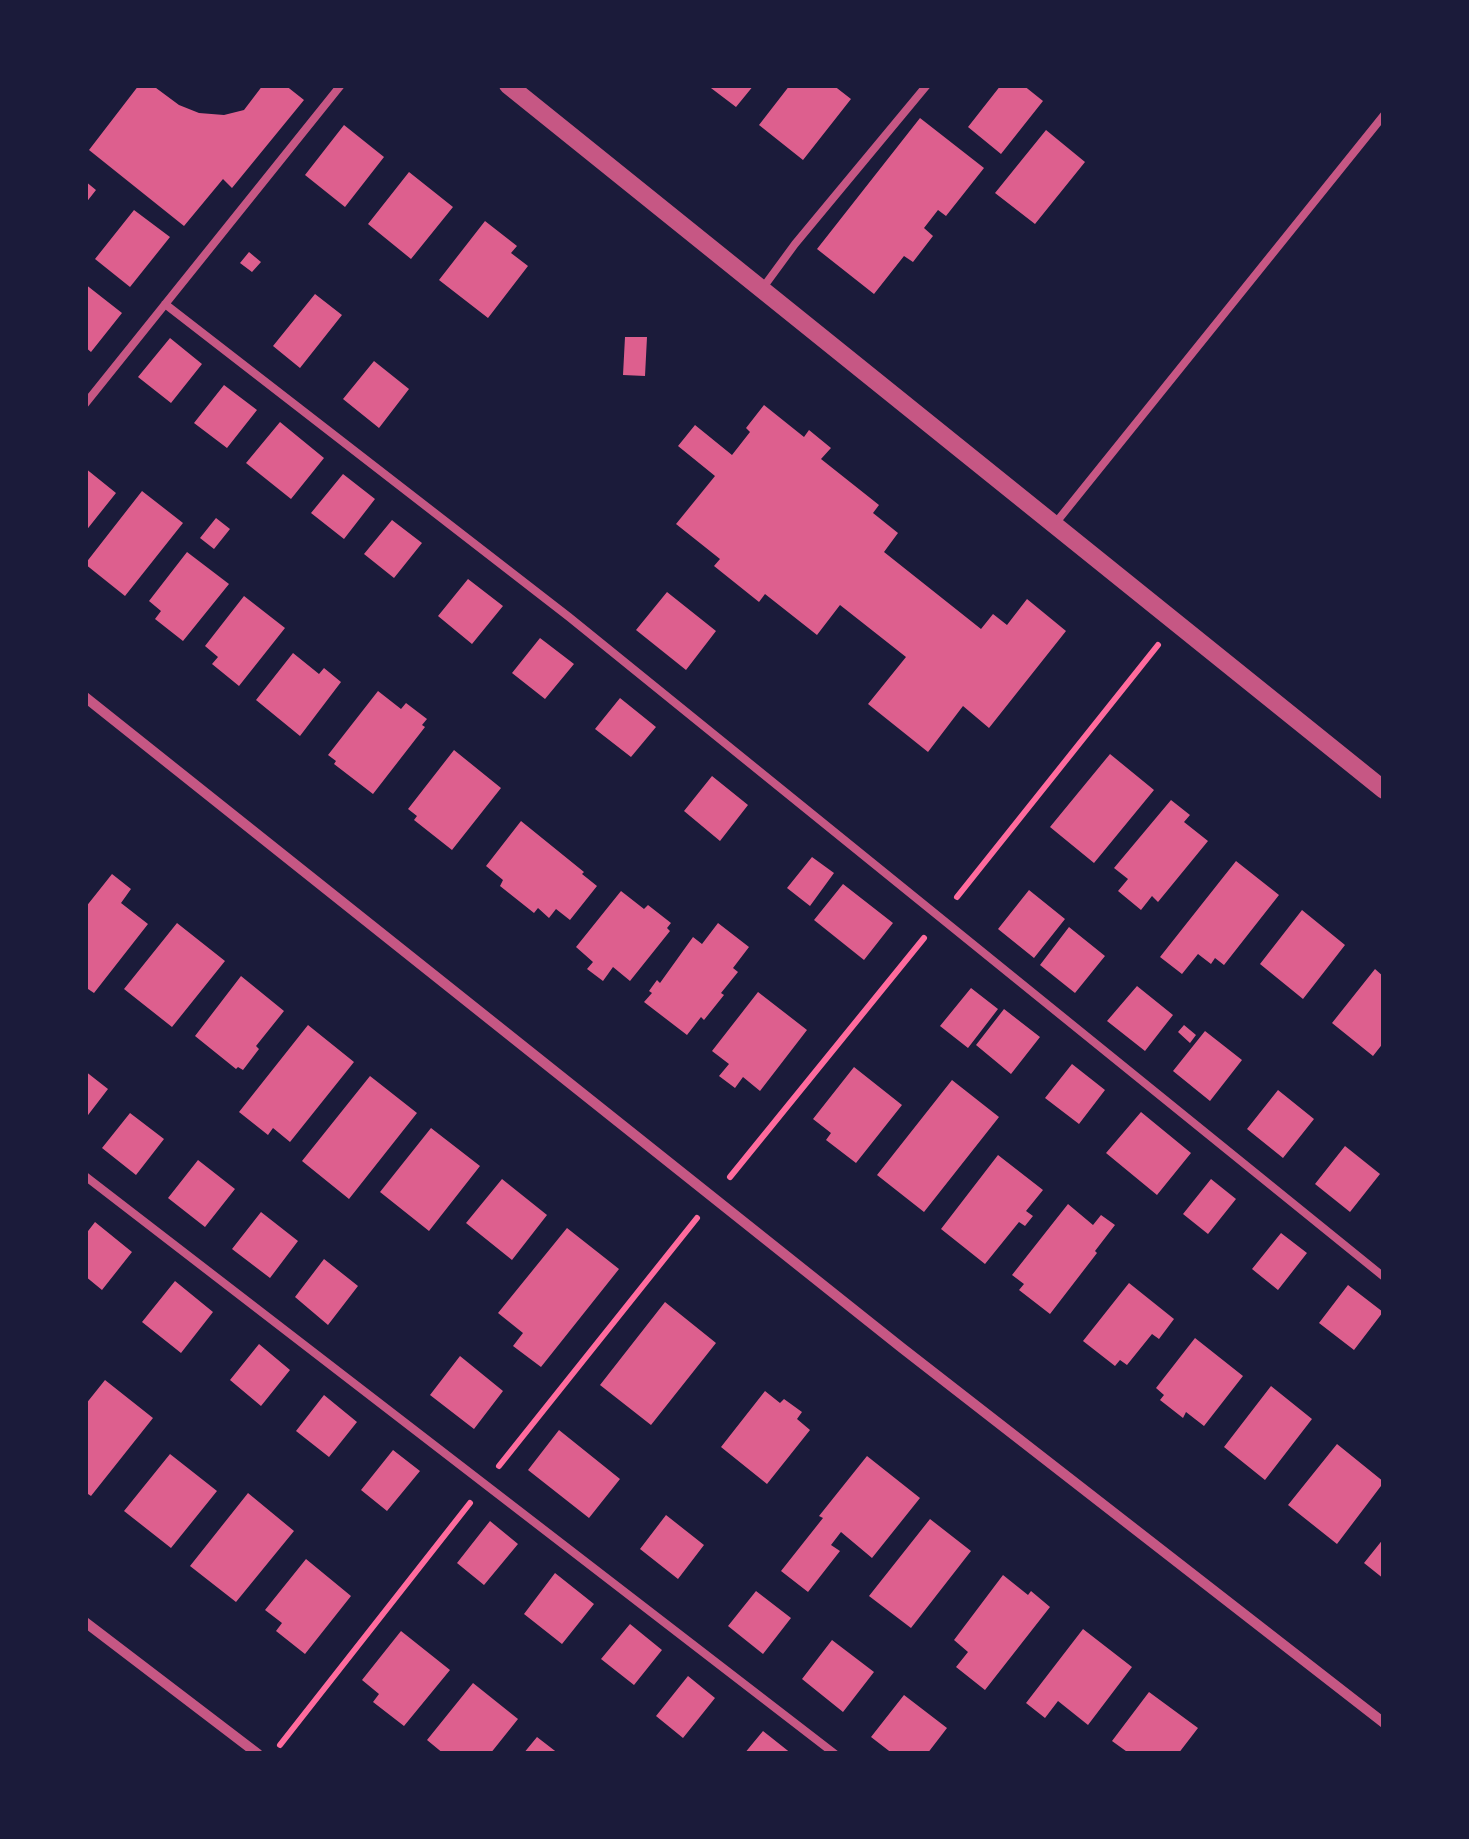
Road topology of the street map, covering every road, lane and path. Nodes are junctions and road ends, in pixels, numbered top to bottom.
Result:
1 (341, 85) edge
2 (508, 85) edge
3 (926, 85) edge
4 (1384, 114) edge
5 (762, 289) junction
6 (165, 304) junction
7 (85, 404) edge
8 (1054, 525) junction
9 (85, 697) edge
10 (1384, 790) edge
11 (85, 1176) edge
12 (1384, 1277) edge
13 (85, 1622) edge
14 (1384, 1723) edge
15 (258, 1754) edge
16 (835, 1754) edge

1 - 6 lane
2 - 5 street
3 - 5 lane
4 - 8 lane
5 - 8 street
6 - 7 lane
6 - 12 lane
8 - 10 street
9 - 14 street
11 - 16 lane
13 - 15 street

